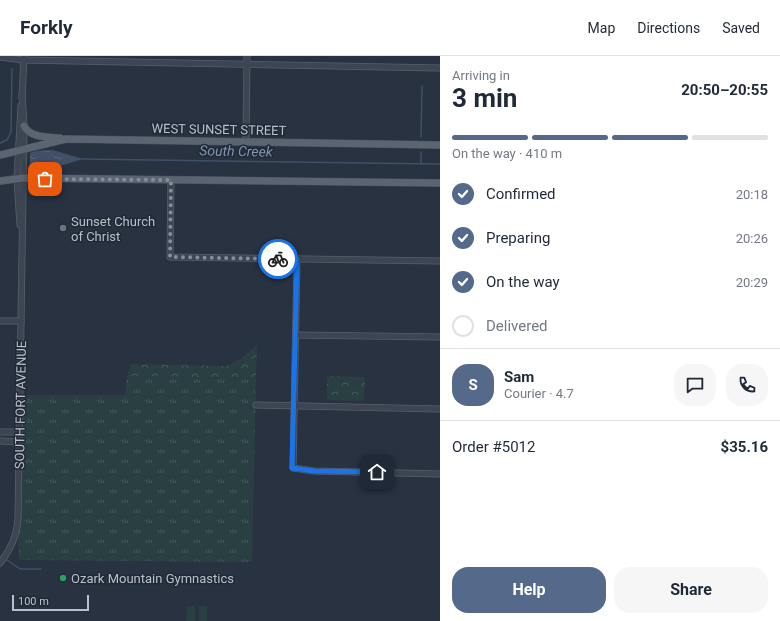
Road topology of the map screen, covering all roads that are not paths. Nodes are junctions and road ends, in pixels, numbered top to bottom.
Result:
1 (172, 56) edge
2 (248, 56) edge
3 (0, 57) edge
4 (24, 58) edge
5 (99, 58) edge
6 (172, 63) junction
7 (247, 65) junction
8 (440, 68) edge
9 (22, 94) junction
10 (24, 126) junction
11 (66, 139) junction
12 (246, 142) junction
13 (440, 145) edge
14 (21, 149) junction
15 (0, 155) edge
16 (20, 178) junction
17 (171, 180) junction
18 (0, 181) edge
19 (440, 183) edge
20 (297, 259) junction
21 (440, 261) edge
22 (0, 321) edge
23 (21, 321) junction
24 (297, 335) junction
25 (440, 337) edge
26 (256, 405) dead end
27 (294, 406) junction
28 (440, 409) edge
29 (0, 432) edge
30 (19, 432) junction
31 (0, 442) edge
32 (19, 442) junction
33 (440, 474) edge
34 (0, 563) edge

1 - 6 street
2 - 7 street
3 - 4 street
4 - 5 street
4 - 9 street, SOUTH FORT AVENUE
5 - 6 street
6 - 7 street
7 - 8 street
7 - 12 street
9 - 10 street, SOUTH FORT AVENUE
9 - 14 street, SOUTH FORT AVENUE
10 - 11 main road
10 - 14 street, SOUTH FORT AVENUE
11 - 12 main road, WEST SUNSET STREET
11 - 14 main road, WEST SUNSET STREET
12 - 13 main road, WEST SUNSET STREET
14 - 15 main road, WEST SUNSET STREET
14 - 16 street, SOUTH FORT AVENUE
16 - 17 main road
16 - 18 main road
16 - 23 street, SOUTH FORT AVENUE
17 - 19 main road
17 - 20 street
20 - 21 street
20 - 24 street
22 - 23 street
23 - 30 street, SOUTH FORT AVENUE
24 - 25 street
24 - 27 street
26 - 27 street
27 - 28 street
27 - 33 street
29 - 30 street
30 - 32 street, SOUTH FORT AVENUE
31 - 32 street
32 - 34 street, SOUTH FORT AVENUE

